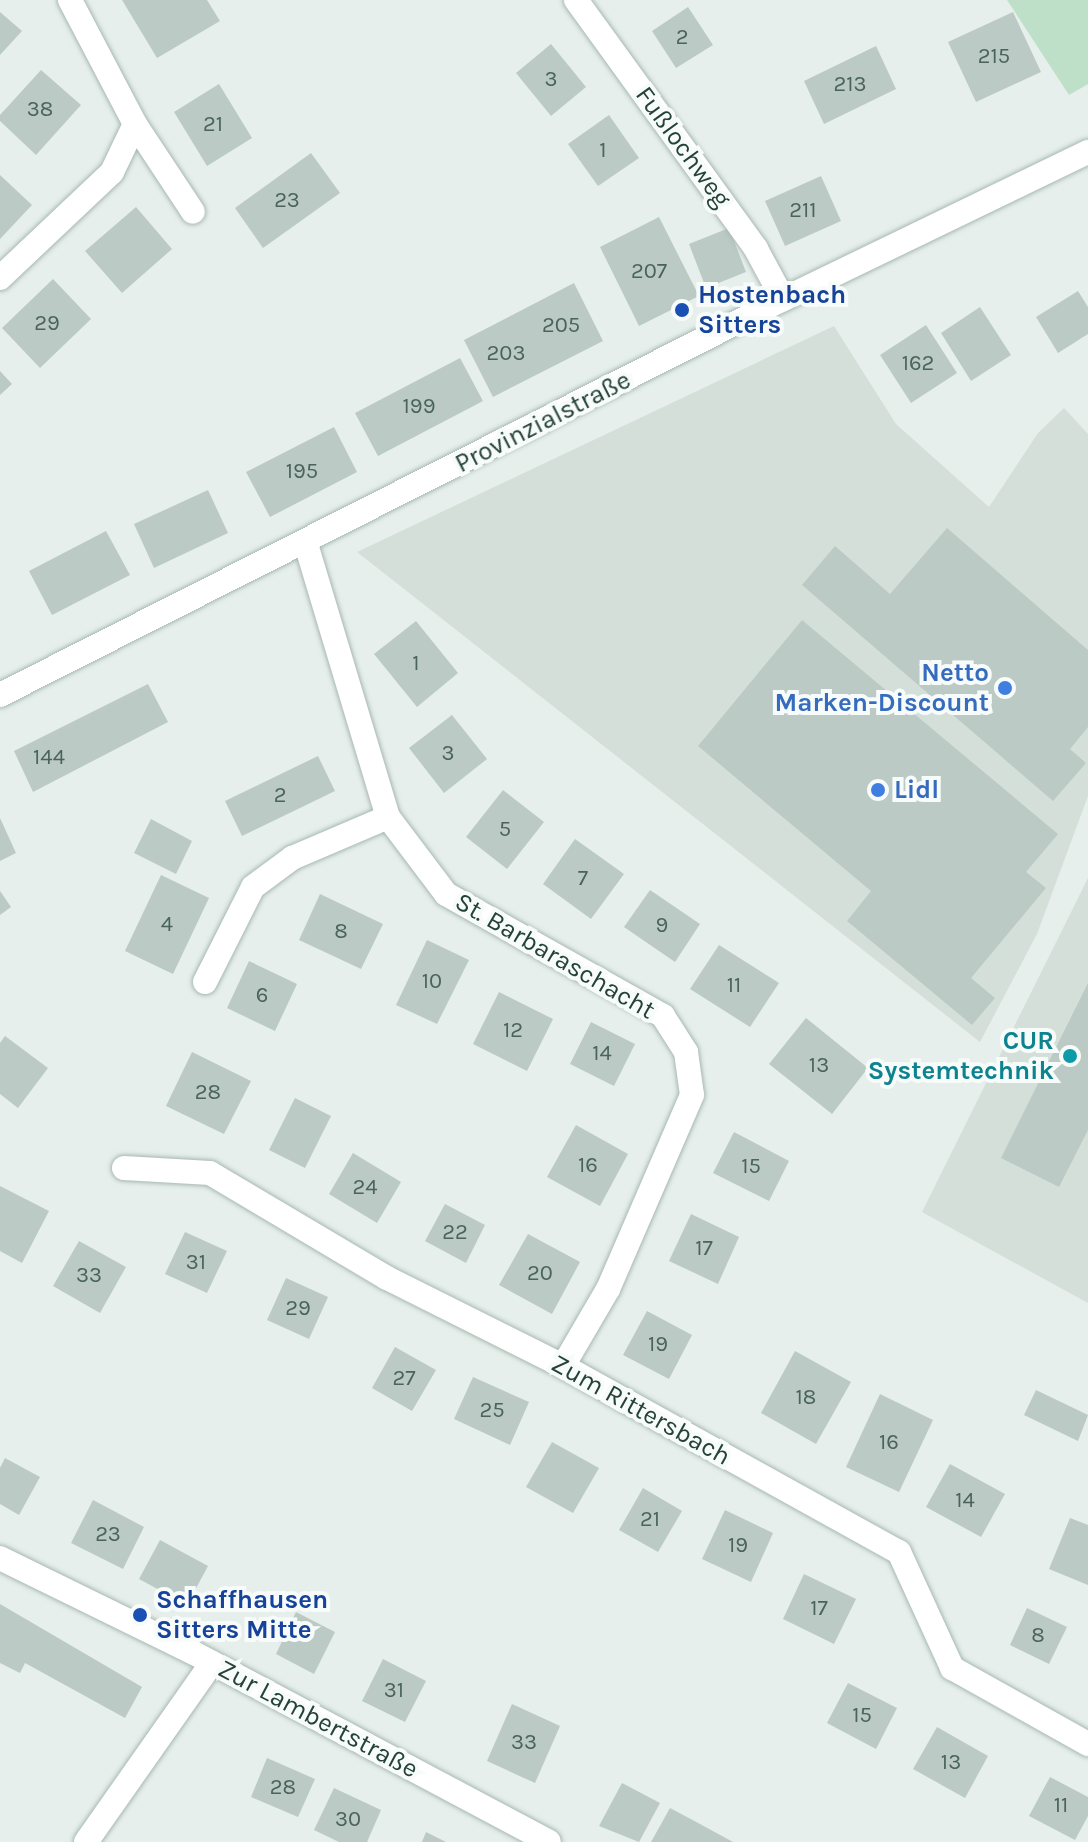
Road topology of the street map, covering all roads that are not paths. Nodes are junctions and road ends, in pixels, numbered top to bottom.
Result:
1 (70, 0) edge
2 (576, 0) edge
3 (135, 124) junction
4 (1088, 152) edge
5 (193, 212) dead end
6 (0, 278) edge
7 (783, 299) junction
8 (306, 544) junction
9 (0, 695) edge
10 (388, 817) junction
11 (205, 982) dead end
12 (124, 1168) dead end
13 (563, 1366) junction
14 (0, 1558) edge
15 (212, 1663) junction
16 (1088, 1744) edge
17 (86, 1842) edge
18 (549, 1842) edge

1 - 3 street
2 - 7 street, Fußlochweg
3 - 5 street
3 - 6 street
4 - 7 street, Provinzialstraße
7 - 8 street, Provinzialstraße
8 - 9 street, Provinzialstraße
8 - 10 street, St. Barbaraschacht
10 - 11 street
10 - 13 street, St. Barbaraschacht
12 - 13 street, Zum Rittersbach
13 - 16 street, Zum Rittersbach
14 - 15 street, Zur Lambertstraße
15 - 17 street
15 - 18 street, Zur Lambertstraße

